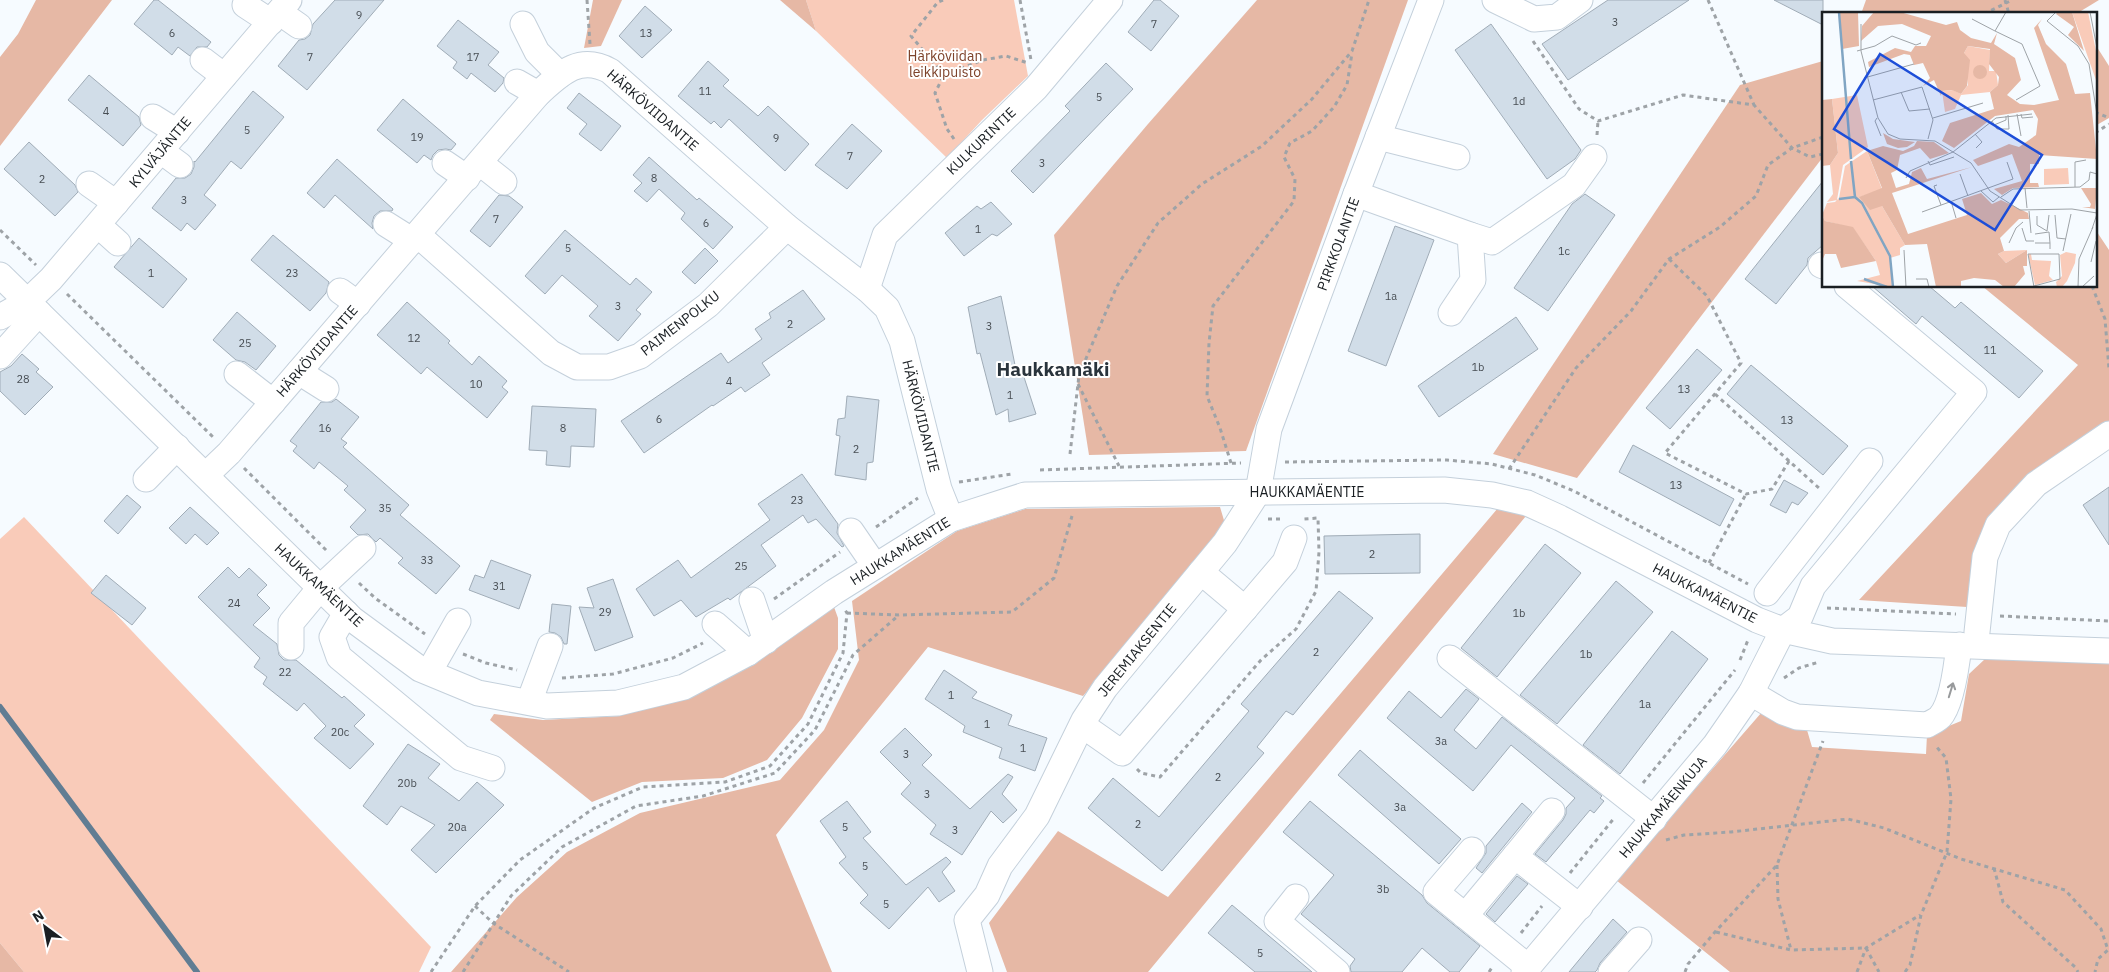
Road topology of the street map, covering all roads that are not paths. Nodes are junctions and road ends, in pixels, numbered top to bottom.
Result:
1 (1110, 0) edge
2 (1431, 0) edge
3 (1495, 0) edge
4 (1580, 0) edge
5 (245, 4) dead end
6 (1529, 7) edge
7 (284, 15) edge
8 (523, 24) dead end
9 (203, 60) dead end
10 (560, 75) junction
11 (224, 76) junction
12 (517, 82) dead end
13 (538, 94) junction
14 (153, 117) dead end
15 (190, 127) junction
16 (1378, 137) junction
17 (161, 151) junction
18 (1457, 157) dead end
19 (1594, 158) dead end
20 (445, 163) dead end
21 (180, 165) dead end
22 (473, 171) junction
23 (504, 182) dead end
24 (90, 184) dead end
25 (1356, 194) junction
26 (116, 203) junction
27 (386, 224) dead end
28 (98, 225) junction
29 (787, 226) junction
30 (1470, 235) junction
31 (416, 238) junction
32 (118, 243) dead end
33 (0, 275) edge
34 (1849, 288) edge
35 (867, 289) junction
36 (33, 308) junction
37 (1451, 313) dead end
38 (0, 317) edge
39 (0, 356) edge
40 (299, 372) junction
41 (237, 374) dead end
42 (326, 389) dead end
43 (273, 402) junction
44 (2109, 434) edge
45 (176, 447) junction
46 (1870, 461) dead end
47 (206, 475) junction
48 (146, 479) dead end
49 (1258, 492) junction
50 (951, 519) junction
51 (1294, 525) road end
52 (854, 536) road end
53 (363, 548) dead end
54 (875, 566) junction
55 (1201, 572) junction
56 (320, 588) junction
57 (1767, 593) road end
58 (754, 606) road end
59 (1245, 609) junction
60 (346, 613) junction
61 (458, 621) dead end
62 (720, 628) road end
63 (1783, 630) junction
64 (1972, 631) junction
65 (550, 646) dead end
66 (291, 647) dead end
67 (757, 647) junction
68 (2109, 651) edge
69 (1450, 658) dead end
70 (429, 672) junction
71 (1751, 693) junction
72 (529, 702) junction
73 (1082, 724) junction
74 (492, 768) dead end
75 (1552, 811) dead end
76 (1659, 830) junction
77 (1472, 850) dead end
78 (1516, 856) junction
79 (1296, 897) dead end
80 (1580, 907) junction
81 (1465, 916) junction
82 (1639, 940) dead end
83 (1526, 970) edge
84 (980, 972) edge
85 (1337, 972) edge
86 (1610, 972) edge

1 - 35 street, KULKURINTIE
2 - 16 street, PIRKKOLANTIE
3 - 6 street
4 - 6 street
5 - 7 street
7 - 11 street, KYLVÄJÄNTIE
8 - 10 street
9 - 11 street
10 - 13 street, HÄRKÖVIIDANTIE
10 - 29 street, HÄRKÖVIIDANTIE
11 - 15 street, KYLVÄJÄNTIE
12 - 13 street
13 - 22 street, HÄRKÖVIIDANTIE
14 - 15 street
15 - 17 street, KYLVÄJÄNTIE
16 - 18 street
16 - 25 street, PIRKKOLANTIE
17 - 21 street
17 - 26 street, KYLVÄJÄNTIE
19 - 30 street
20 - 22 street
22 - 23 street
22 - 31 street, HÄRKÖVIIDANTIE
24 - 26 street
25 - 30 street
25 - 49 street, PIRKKOLANTIE
26 - 28 street, KYLVÄJÄNTIE
27 - 31 street, PAIMENPOLKU
28 - 32 street
28 - 36 street, KYLVÄJÄNTIE
29 - 31 street, PAIMENPOLKU
29 - 35 street, HÄRKÖVIIDANTIE
30 - 37 street
31 - 40 street, HÄRKÖVIIDANTIE
33 - 36 street, HAUKKAMÄENTIE
34 - 63 street
35 - 50 street, HÄRKÖVIIDANTIE
36 - 38 street
36 - 39 street
36 - 45 street, HAUKKAMÄENTIE
40 - 42 street
40 - 43 street, HÄRKÖVIIDANTIE
41 - 43 street
43 - 47 street, HÄRKÖVIIDANTIE
44 - 64 street
45 - 47 street, HAUKKAMÄENTIE
45 - 48 street
46 - 57 street
47 - 56 street, HAUKKAMÄENTIE
49 - 50 street, HAUKKAMÄENTIE
49 - 55 street, JEREMIAKSENTIE
49 - 63 street, HAUKKAMÄENTIE
50 - 54 street, HAUKKAMÄENTIE
51 - 59 street
52 - 54 street
53 - 56 street
54 - 67 street, HAUKKAMÄENTIE
55 - 59 street
55 - 73 street, JEREMIAKSENTIE
56 - 60 street, HAUKKAMÄENTIE
56 - 66 street
58 - 67 street
59 - 73 street
60 - 70 street, HAUKKAMÄENTIE
60 - 74 street
61 - 70 street
62 - 67 street
63 - 64 street, HAUKKAMÄENTIE
63 - 71 street, HAUKKAMÄENKUJA
64 - 68 street, HAUKKAMÄENTIE
71 -> 64 street
65 - 72 street
67 - 72 street, HAUKKAMÄENTIE
69 - 76 street
70 - 72 street, HAUKKAMÄENTIE
71 - 76 street, HAUKKAMÄENKUJA
73 - 84 street, JEREMIAKSENTIE
75 - 78 street
76 - 80 street, HAUKKAMÄENKUJA
77 - 81 street
78 - 80 street
78 - 81 street
79 - 85 street
80 - 83 street, HAUKKAMÄENKUJA
81 - 83 street
82 - 86 street

